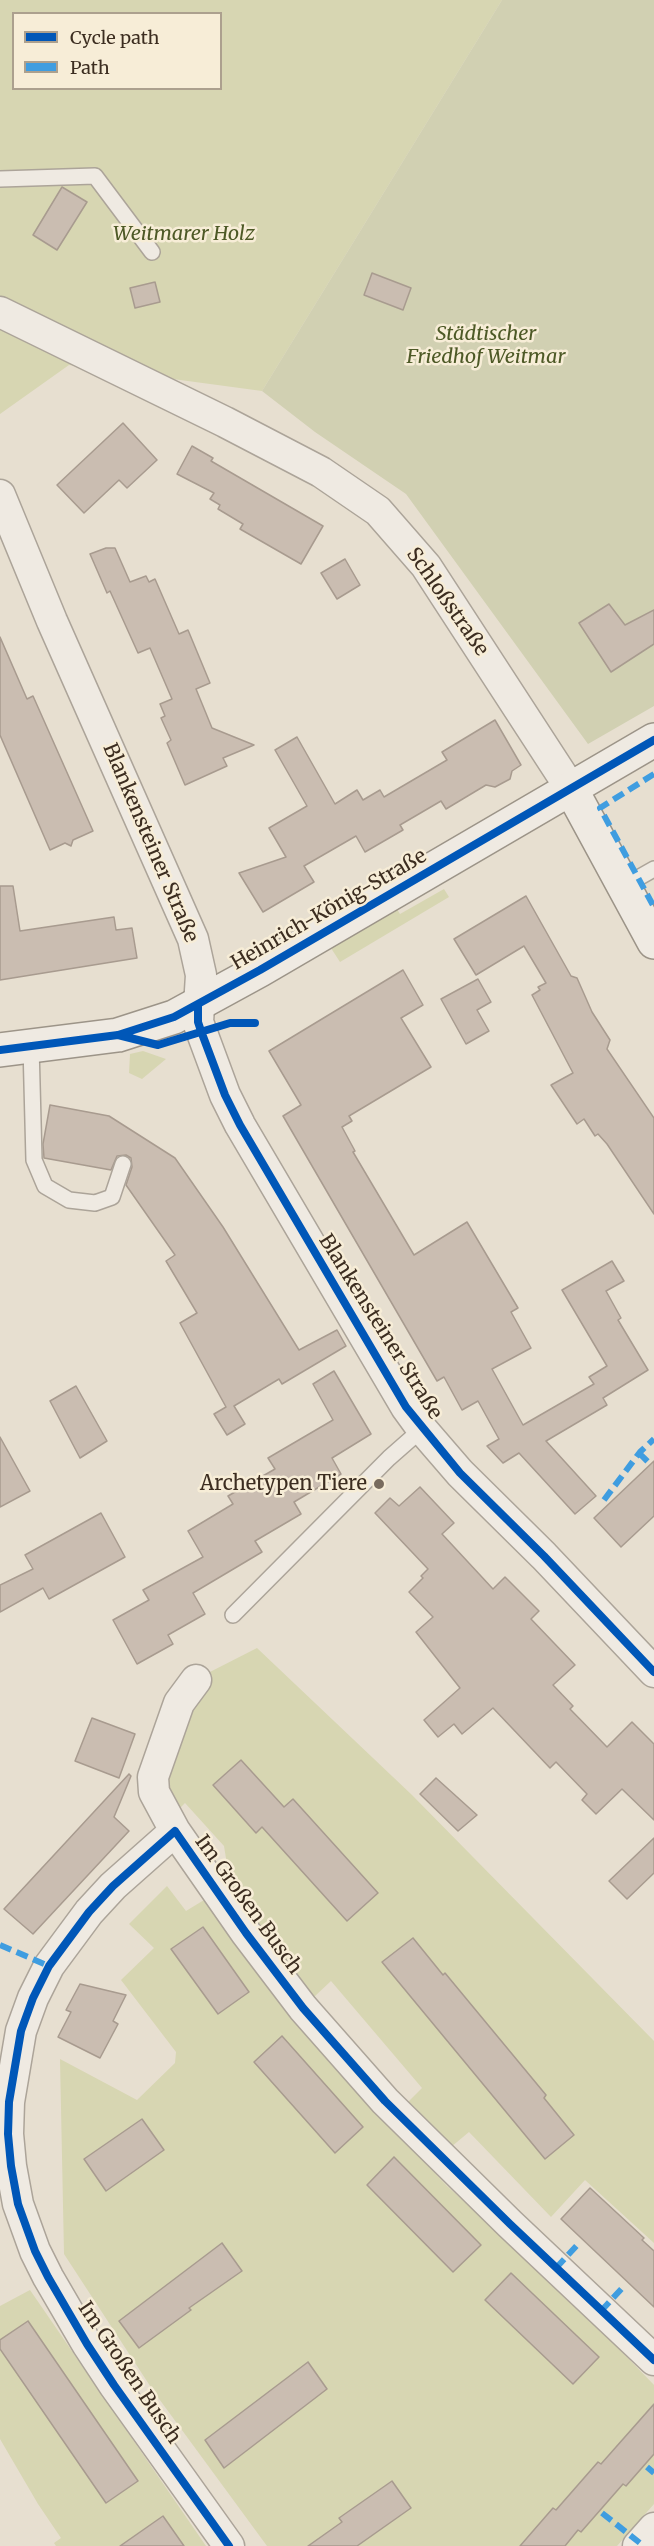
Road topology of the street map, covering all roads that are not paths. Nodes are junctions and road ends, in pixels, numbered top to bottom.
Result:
1 (0, 179) edge
2 (152, 252) dead end
3 (0, 312) edge
4 (0, 495) edge
5 (654, 740) edge
6 (571, 789) junction
7 (654, 869) edge
8 (624, 886) junction
9 (654, 942) edge
10 (198, 1005) junction
11 (15, 1048) edge
12 (123, 1164) dead end
13 (422, 1429) junction
14 (233, 1615) dead end
15 (654, 1672) edge
16 (196, 1680) dead end
17 (175, 1831) junction
18 (654, 2360) edge
19 (654, 2528) edge
20 (229, 2546) edge
21 (638, 2546) edge

1 - 2 lane
3 - 6 street, Schloßstraße
4 - 10 street, Blankensteiner Straße
5 - 6 main road, Heinrich-König-Straße
6 - 8 main road, Schloßstraße
6 - 10 main road, Heinrich-König-Straße
7 - 8 lane
8 - 9 main road, Schloßstraße
10 - 11 main road, Heinrich-König-Straße
10 - 13 street, Blankensteiner Straße
11 - 12 lane
13 - 14 lane
13 - 15 street, Blankensteiner Straße
16 - 17 street, Im Großen Busch
17 - 18 street, Im Großen Busch
17 - 20 street, Im Großen Busch
19 - 21 street

